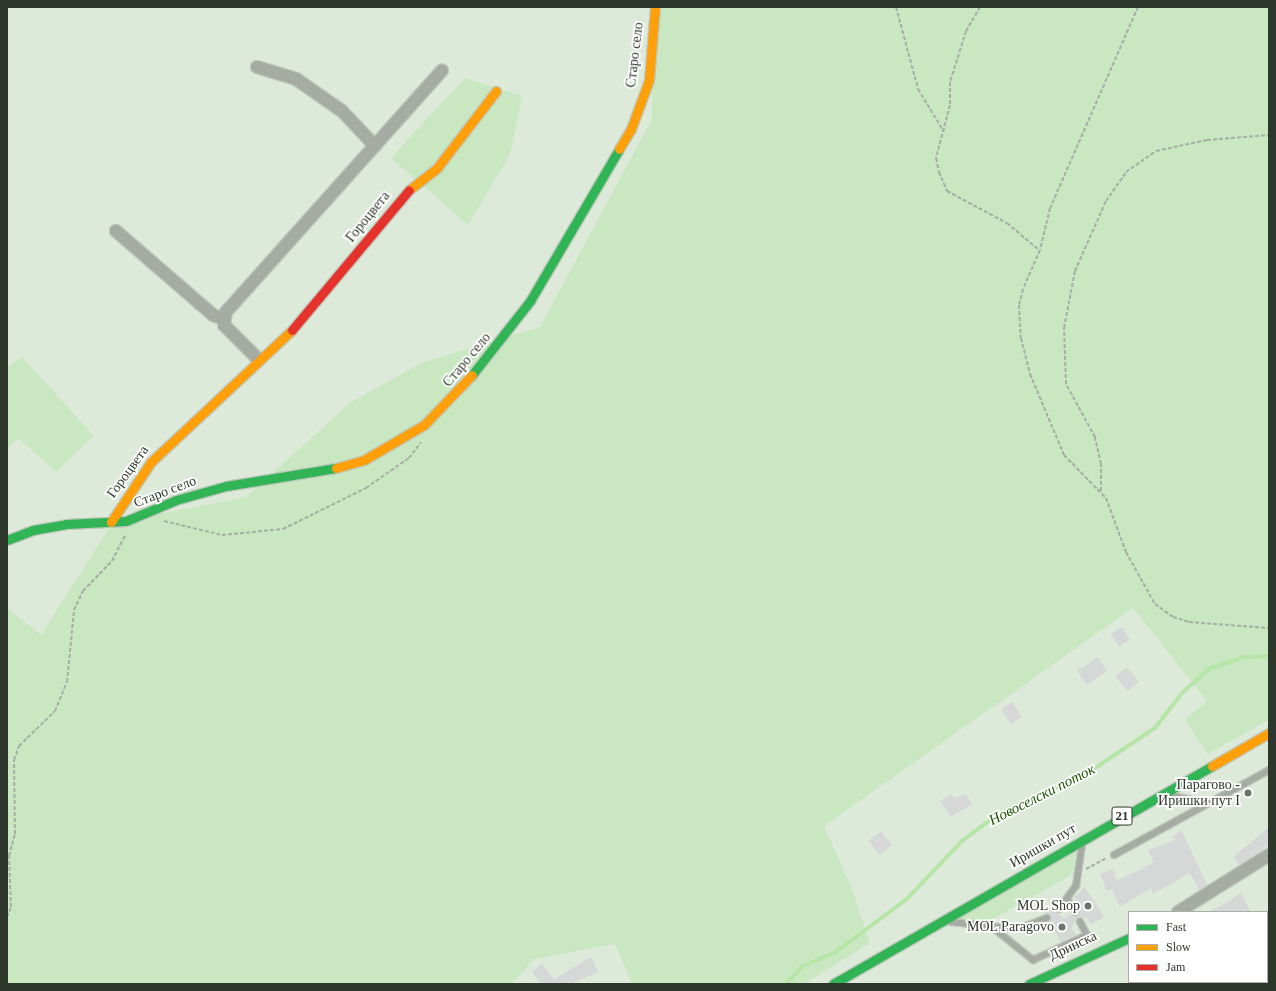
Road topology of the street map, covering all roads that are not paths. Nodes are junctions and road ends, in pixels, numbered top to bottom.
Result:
1 (655, 7) edge
2 (257, 67) dead end
3 (442, 70) dead end
4 (496, 91) dead end
5 (375, 146) junction
6 (116, 231) dead end
7 (224, 319) junction
8 (259, 360) junction
9 (111, 522) junction
10 (7, 540) edge
11 (1268, 735) edge
12 (1269, 770) edge
13 (1162, 794) junction
14 (1208, 803) junction
15 (1083, 839) junction
16 (1114, 855) road end
17 (1269, 855) edge
18 (1068, 900) junction
19 (1059, 909) dead end
20 (1180, 911) edge
21 (1075, 912) dead end
22 (1047, 918) dead end
23 (942, 920) junction
24 (1080, 922) dead end
25 (992, 926) junction
26 (1128, 938) edge
27 (833, 984) edge
28 (1029, 984) edge

1 - 9 street, Старо село
2 - 5 street
3 - 5 street
4 - 8 street, Гороцвета
5 - 7 street
6 - 7 street
7 - 8 street
8 - 9 street, Гороцвета
9 - 10 street, Старо село
11 - 13 street, Иришки пут / 21
12 - 14 lane
13 - 14 lane
13 - 15 street, Иришки пут / 21
14 - 16 lane
15 - 18 lane
15 - 23 street, Иришки пут / 21
17 - 20 street
18 - 19 lane
18 - 21 lane
22 - 25 lane
23 - 25 lane
23 - 27 street, Иришки пут / 21
24 - 25 lane
26 - 28 street, Дринска

